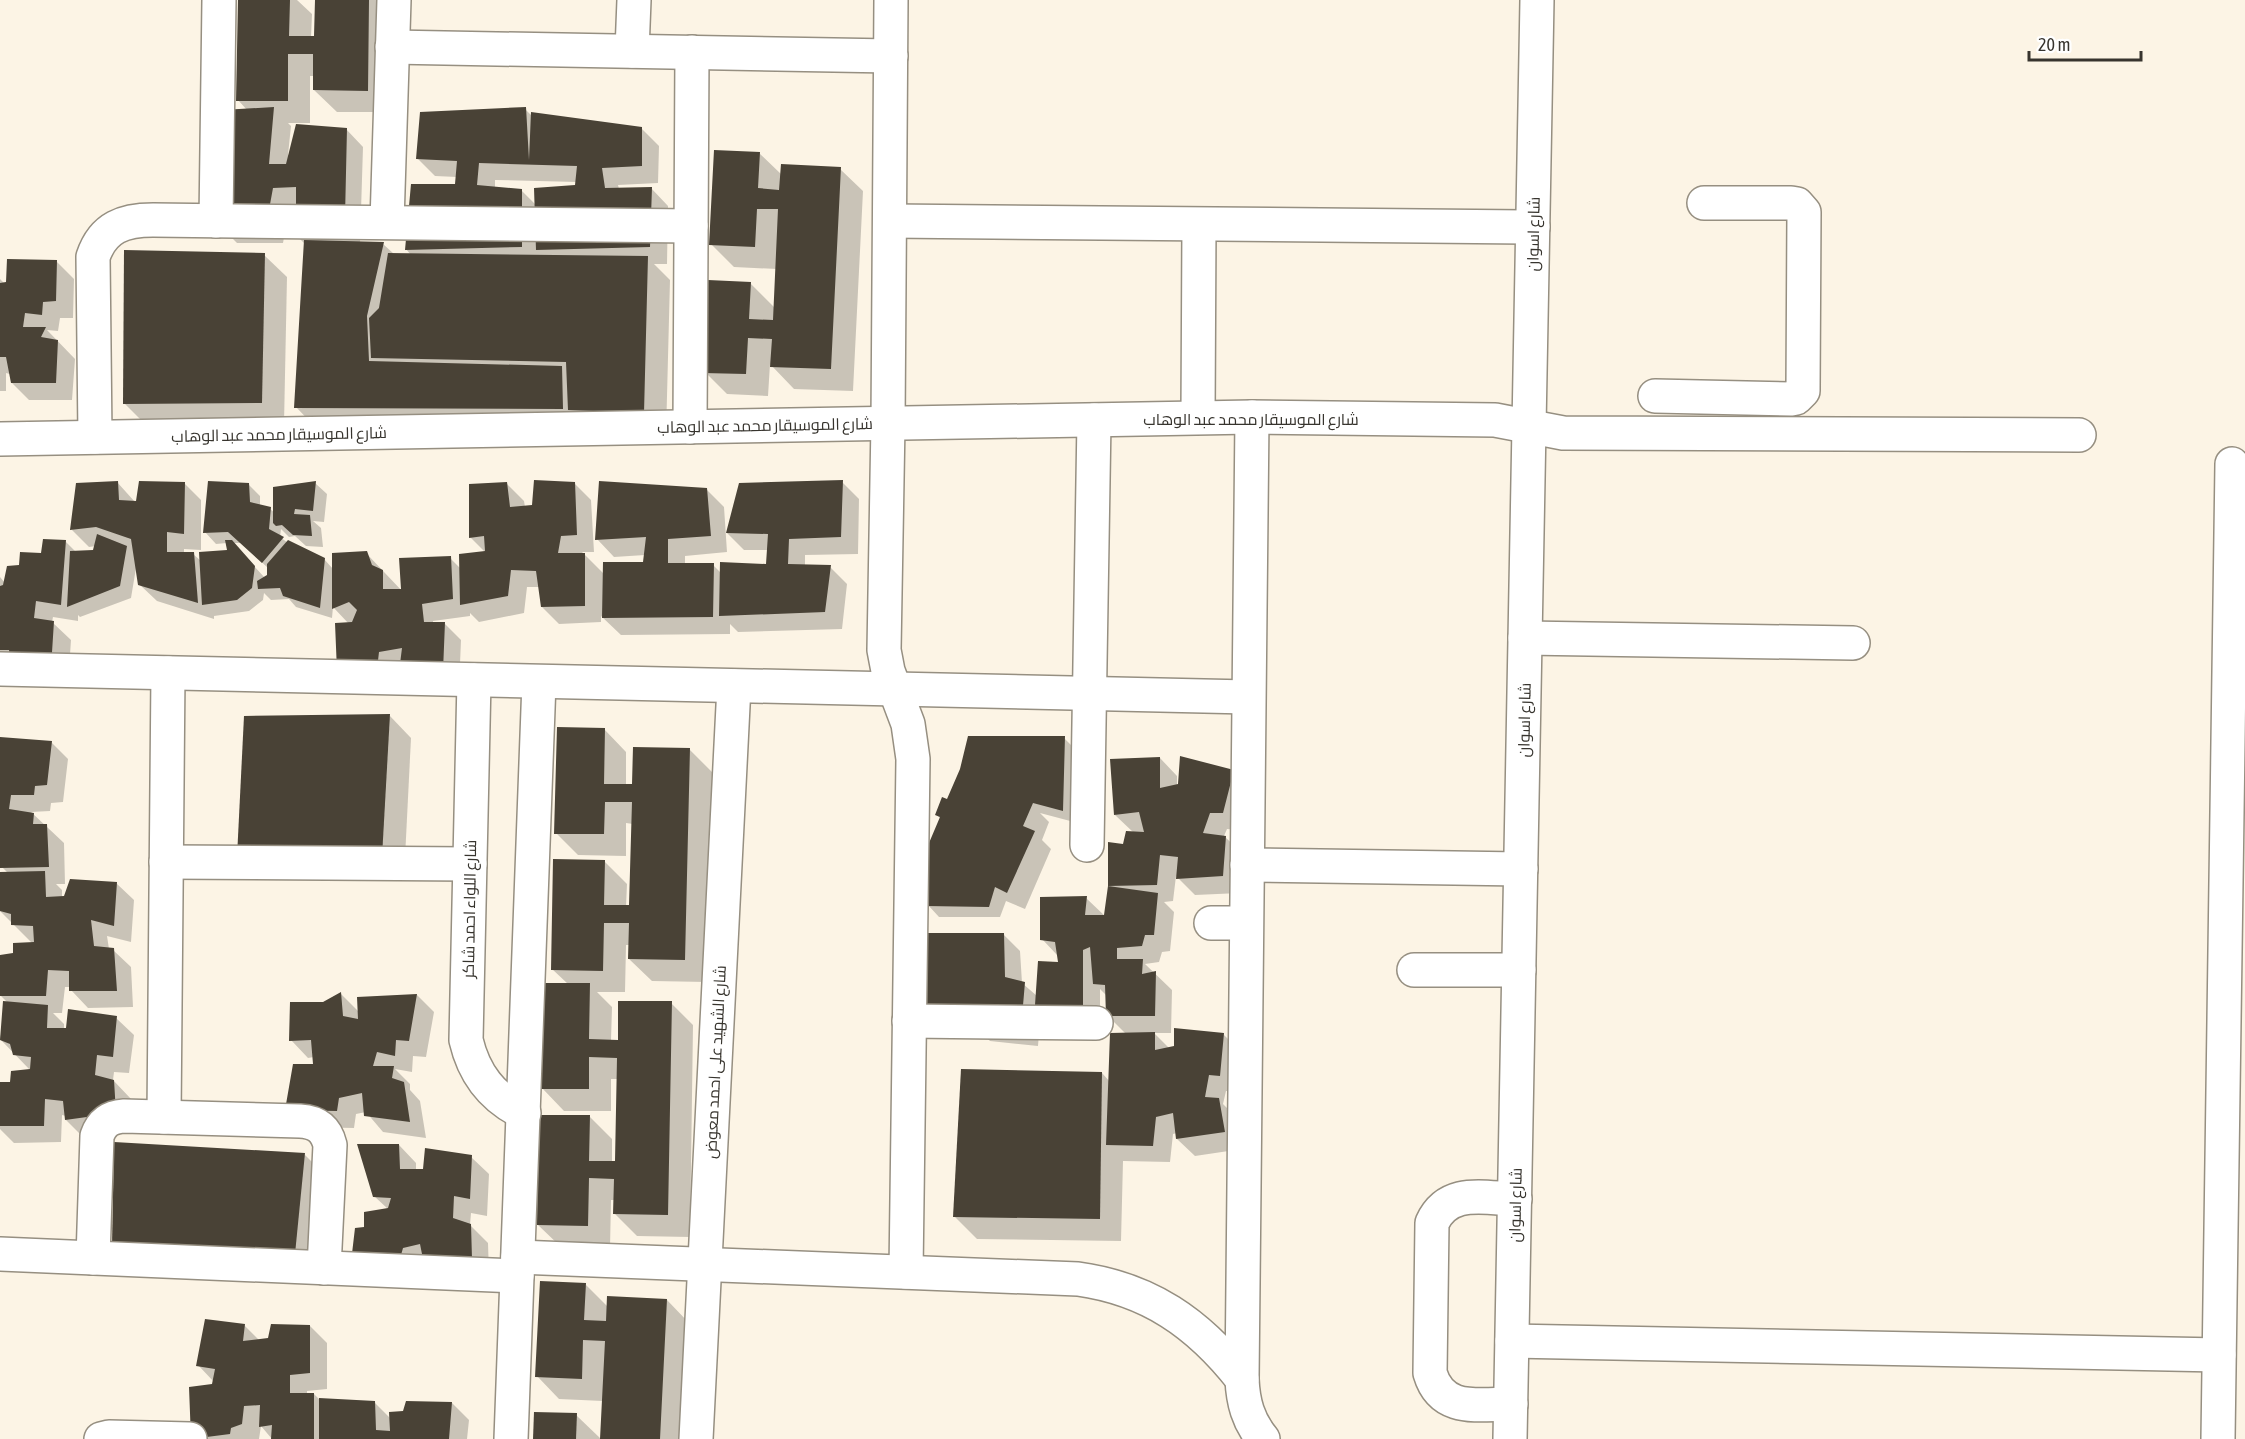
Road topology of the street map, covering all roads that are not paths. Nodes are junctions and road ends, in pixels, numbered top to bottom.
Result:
1 (219, 0) edge
2 (394, 0) edge
3 (634, 0) edge
4 (891, 0) edge
5 (1537, 0) edge
6 (392, 47) junction
7 (633, 51) junction
8 (692, 52) junction
9 (891, 56) junction
10 (1704, 203) dead end
11 (216, 220) junction
12 (387, 222) junction
13 (890, 222) junction
14 (1199, 225) junction
15 (691, 226) junction
16 (1533, 227) junction
17 (1655, 396) dead end
18 (1702, 397) junction
19 (1198, 417) junction
20 (1252, 417) junction
21 (1094, 420) junction
22 (888, 423) junction
23 (1530, 426) junction
24 (690, 427) junction
25 (1703, 434) junction
26 (2079, 435) dead end
27 (95, 437) junction
28 (0, 439) edge
29 (2232, 464) dead end
30 (1525, 638) junction
31 (1853, 643) dead end
32 (0, 669) edge
33 (168, 673) junction
34 (474, 680) junction
35 (539, 682) junction
36 (735, 686) junction
37 (896, 690) junction
38 (1089, 694) junction
39 (1248, 697) junction
40 (1087, 846) dead end
41 (2235, 849) edge
42 (166, 862) junction
43 (470, 864) junction
44 (1247, 865) junction
45 (1521, 869) junction
46 (1210, 923) dead end
47 (1246, 923) junction
48 (1414, 970) dead end
49 (1519, 970) junction
50 (909, 1021) junction
51 (1096, 1023) dead end
52 (524, 1113) junction
53 (164, 1117) junction
54 (1515, 1198) junction
55 (0, 1254) edge
56 (93, 1257) junction
57 (705, 1264) junction
58 (518, 1266) junction
59 (324, 1268) junction
60 (906, 1272) junction
61 (1512, 1341) junction
62 (2219, 1355) junction
63 (1242, 1379) junction
64 (1511, 1404) junction
65 (101, 1439) edge
66 (190, 1439) edge
67 (512, 1439) edge
68 (696, 1439) edge
69 (1263, 1439) edge
70 (1510, 1439) edge
71 (2218, 1439) edge

1 - 11 street
2 - 6 street
3 - 7 street
4 - 9 street
5 - 16 street, شارع اسوان
6 - 7 street
6 - 12 street
7 - 8 street
8 - 9 street
8 - 15 street
9 - 13 street
10 - 18 street
11 - 12 street
11 - 27 street
12 - 15 street
13 - 14 street
13 - 22 street
14 - 16 street
14 - 19 street
15 - 24 street
16 - 23 street, شارع اسوان
17 - 18 street
18 - 25 street
19 - 20 street, شارع الموسيقار محمد عبد الوهاب
19 - 21 street, شارع الموسيقار محمد عبد الوهاب
20 - 23 street, شارع الموسيقار محمد عبد الوهاب
20 - 39 street
21 - 22 street, شارع الموسيقار محمد عبد الوهاب
21 - 38 street
22 - 24 street, شارع الموسيقار محمد عبد الوهاب
22 - 37 street
23 - 25 street, شارع الموسيقار محمد عبد الوهاب
23 - 30 street, شارع اسوان
24 - 27 street, شارع الموسيقار محمد عبد الوهاب
25 - 26 street, شارع الموسيقار محمد عبد الوهاب
27 - 28 street, شارع الموسيقار محمد عبد الوهاب
29 - 41 street
30 - 31 street
30 - 45 street, شارع اسوان
32 - 33 street
33 - 34 street
33 - 42 street
34 - 35 street
34 - 43 street, شارع اللواء احمد شاكر
35 - 36 street
35 - 52 street
36 - 37 street
36 - 57 street, شارع الشهيد على احمد معوض
37 - 38 street
37 - 50 street
38 - 39 street
38 - 40 street
39 - 44 street
41 - 62 street
42 - 43 street
42 - 53 street
43 - 52 street, شارع اللواء احمد شاكر
44 - 45 street
44 - 47 street
45 - 49 street, شارع اسوان
46 - 47 street
47 - 63 street
48 - 49 street
49 - 54 street, شارع اسوان
50 - 51 street
50 - 60 street
52 - 58 street
53 - 56 street
53 - 59 street
54 - 61 street, شارع اسوان
54 - 64 street
55 - 56 street
56 - 59 street
57 - 58 street
57 - 60 street
57 - 68 street, شارع الشهيد على احمد معوض
58 - 59 street
58 - 67 street
60 - 63 street
61 - 62 street
61 - 64 street, شارع اسوان
62 - 71 street
63 - 69 street
64 - 70 street, شارع اسوان
65 - 66 street

